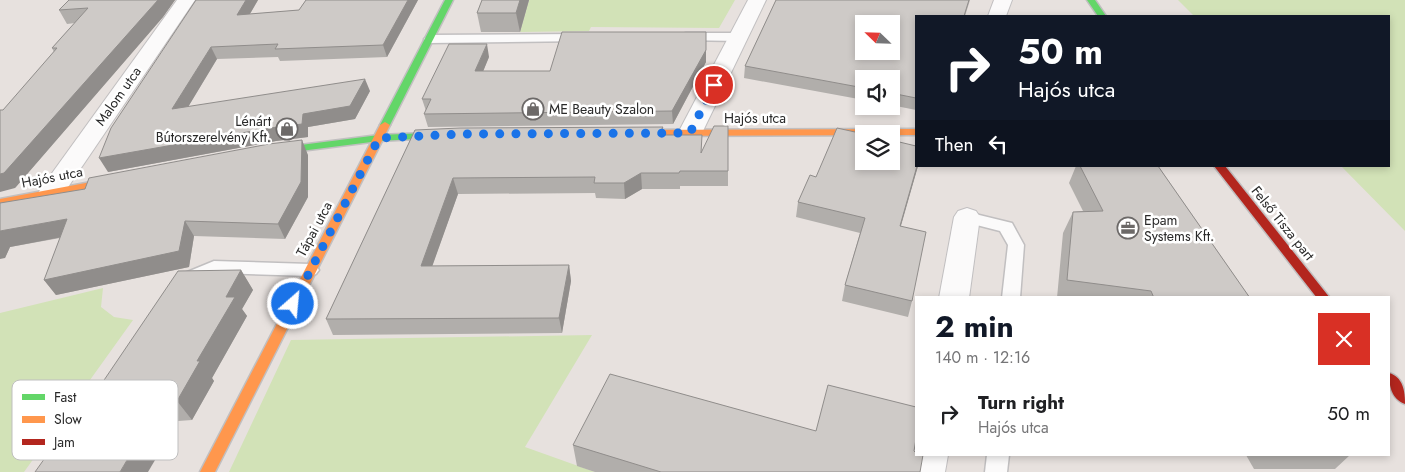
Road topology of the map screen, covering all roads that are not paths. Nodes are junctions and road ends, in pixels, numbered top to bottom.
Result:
1 (186, 0) edge
2 (449, 0) edge
3 (757, 0) edge
4 (1003, 0) edge
5 (1091, 0) edge
6 (997, 15) edge
7 (1101, 15) edge
8 (670, 37) edge
9 (738, 37) junction
10 (592, 38) edge
11 (430, 39) junction
12 (915, 132) edge
13 (612, 133) edge
14 (690, 133) junction
15 (464, 134) edge
16 (379, 138) junction
17 (256, 154) edge
18 (1220, 167) edge
19 (139, 176) edge
20 (51, 193) junction
21 (0, 202) edge
22 (967, 218) joint
23 (310, 270) junction
24 (173, 293) edge
25 (954, 296) edge
26 (1011, 296) edge
27 (1322, 296) edge
28 (1390, 379) edge
29 (1405, 398) edge
30 (930, 456) edge
31 (998, 456) edge
32 (208, 472) edge
33 (927, 472) edge
34 (996, 472) edge

1 - 20 street, Malom utca
2 - 11 street, Tápai utca
3 - 9 street
4 - 6 street
5 - 7 street
8 - 9 lane
9 - 14 street
10 - 11 lane
11 - 16 street, Tápai utca
12 - 14 street, Hajós utca
13 - 14 street, Hajós utca
15 - 16 street
16 - 17 street
16 - 23 street, Tápai utca
18 - 27 street, Felső Tisza part
19 - 20 street, Hajós utca
20 - 21 street, Hajós utca
22 - 25 street
22 - 26 lane
23 - 24 lane
23 - 32 street, Tápai utca
28 - 29 street
30 - 33 street
31 - 34 lane

